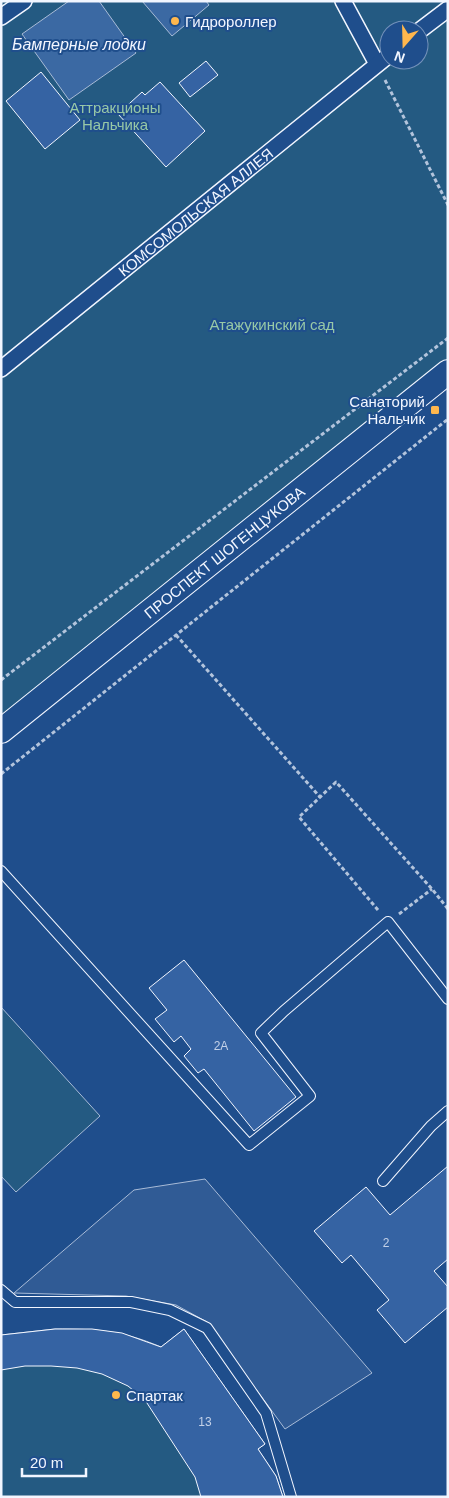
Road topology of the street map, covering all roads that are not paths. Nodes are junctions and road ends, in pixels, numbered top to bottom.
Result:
1 (24, 1) edge
2 (343, 1) edge
3 (448, 9) edge
4 (1, 17) edge
5 (429, 23) edge
6 (379, 54) edge
7 (379, 63) edge
8 (1, 369) edge
9 (448, 372) edge
10 (1, 731) edge
11 (1, 870) edge
12 (448, 998) edge
13 (448, 1111) edge
14 (382, 1181) dead end
15 (1, 1290) edge
16 (291, 1497) edge

1 - 4 street
2 - 6 street
3 - 5 street
7 - 8 street, КОМСОМОЛЬСКАЯ АЛЛЕЯ
9 - 10 street, ПРОСПЕКТ ШОГЕНЦУКОВА
11 - 12 lane
13 - 14 lane
15 - 16 lane

